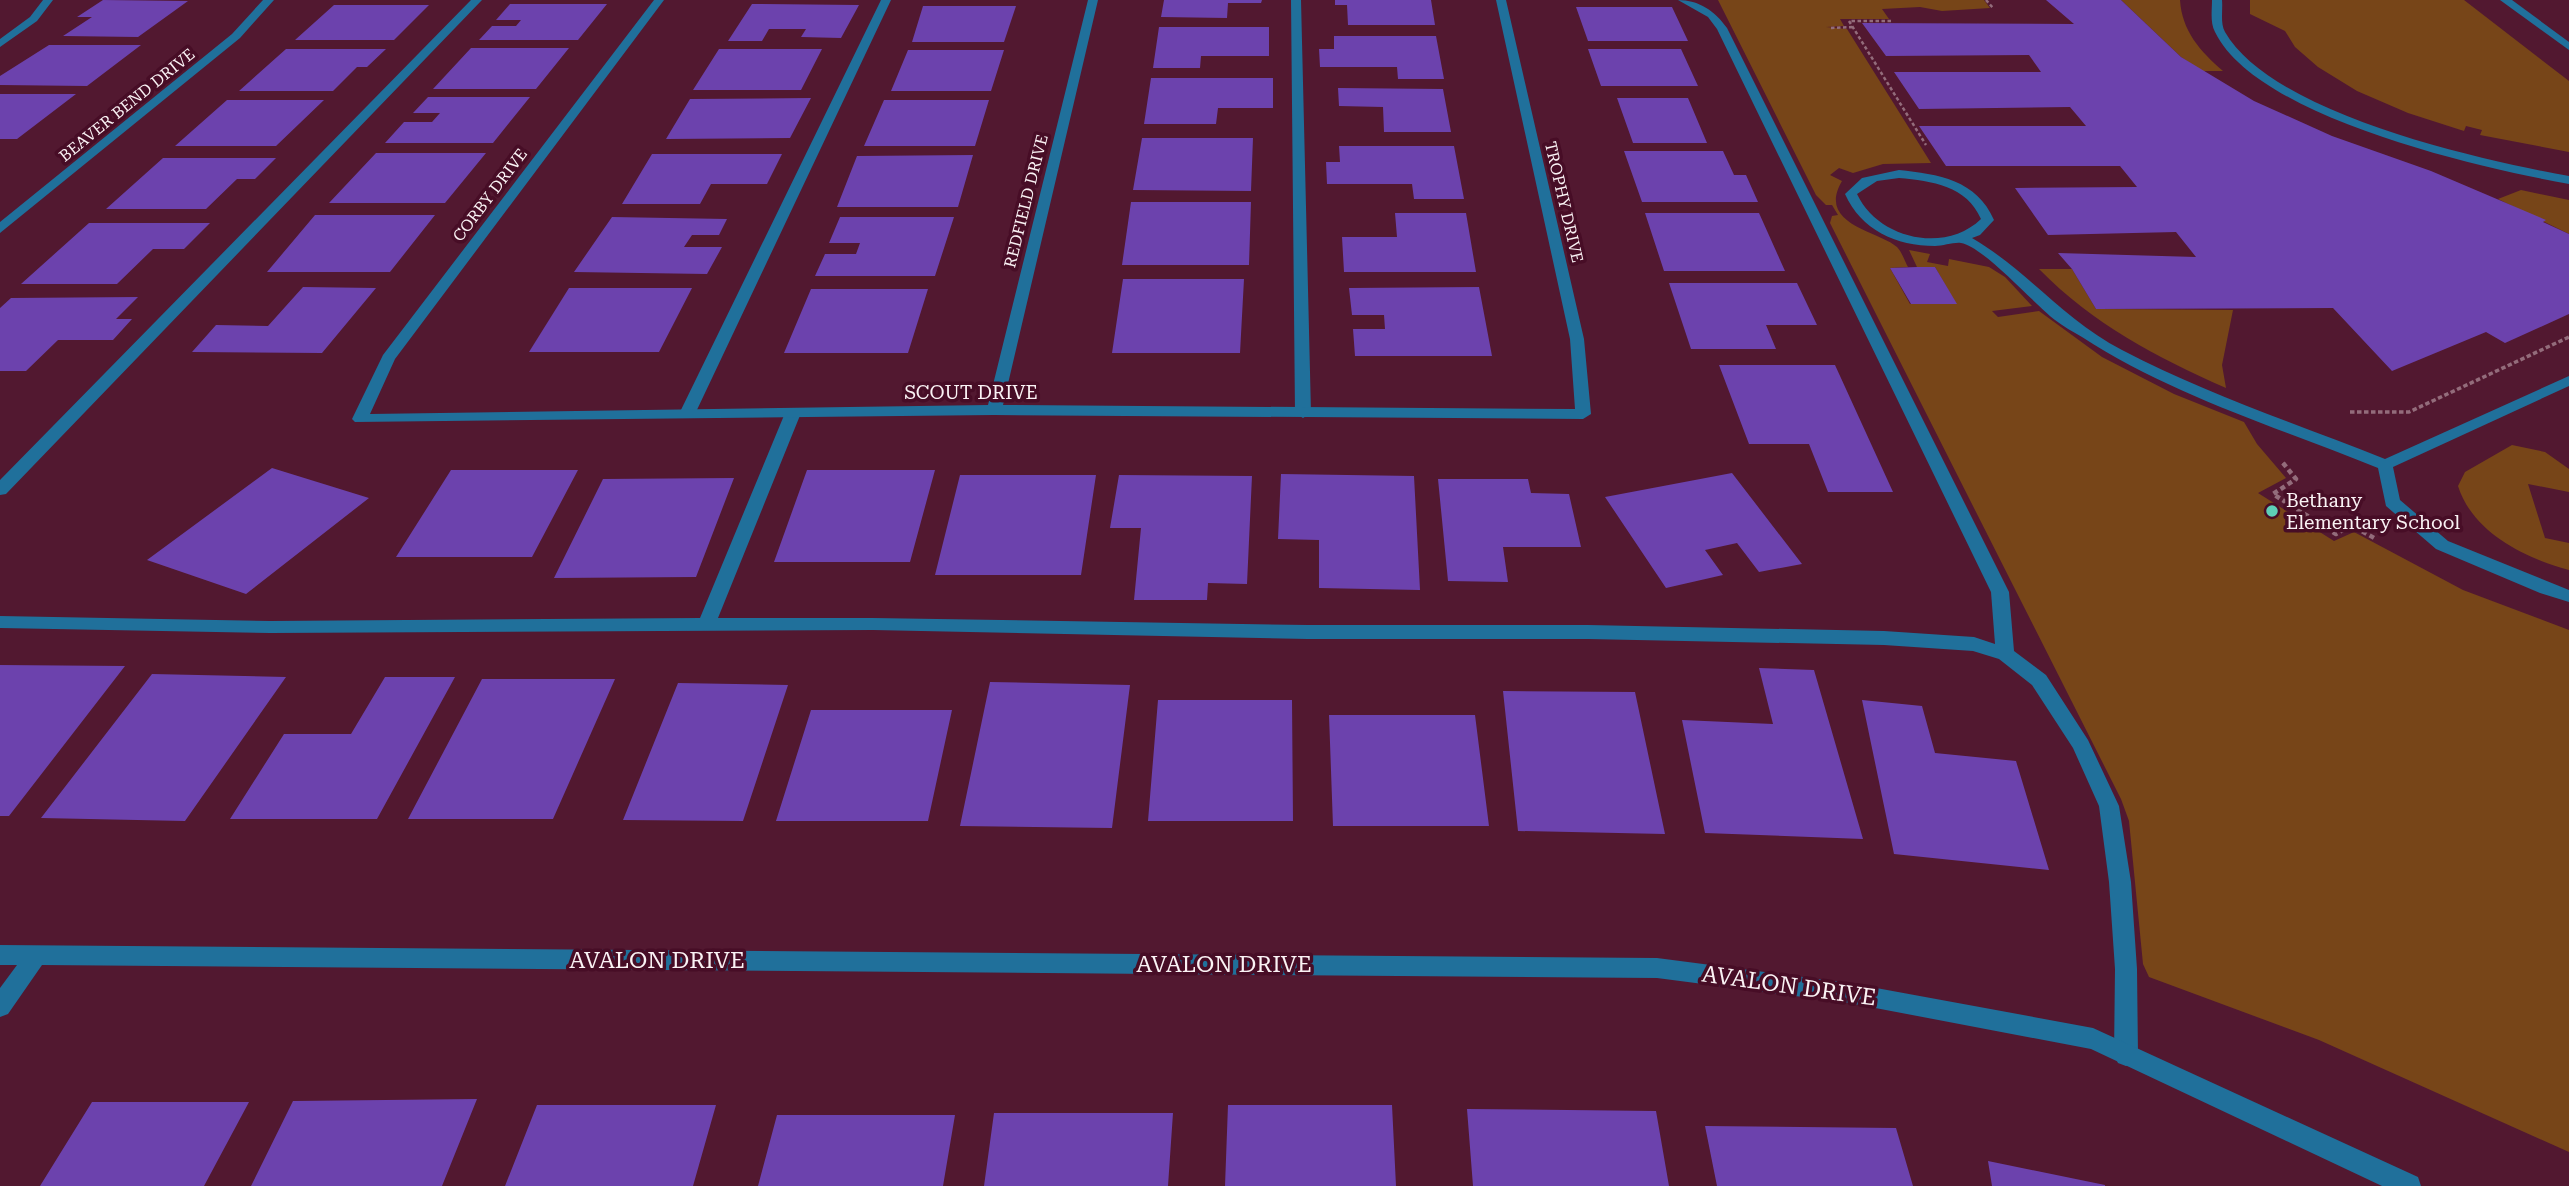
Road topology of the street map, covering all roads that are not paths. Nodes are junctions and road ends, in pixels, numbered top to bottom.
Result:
1 (48, 0) edge
2 (269, 0) edge
3 (477, 0) edge
4 (659, 0) edge
5 (886, 0) edge
6 (1093, 0) edge
7 (1296, 0) edge
8 (1502, 0) edge
9 (1683, 0) edge
10 (2217, 0) edge
11 (2505, 0) edge
12 (2545, 29) junction
13 (2569, 29) edge
14 (0, 44) edge
15 (2569, 47) edge
16 (2569, 180) edge
17 (0, 229) edge
18 (1964, 239) junction
19 (2569, 380) edge
20 (994, 410) junction
21 (793, 413) junction
22 (1303, 413) junction
23 (687, 414) junction
24 (1583, 414) joint
25 (360, 419) joint
26 (2385, 465) junction
27 (0, 489) edge
28 (2569, 596) edge
29 (0, 622) edge
30 (707, 624) junction
31 (2005, 654) junction
32 (0, 955) edge
33 (36, 955) junction
34 (0, 1007) edge
35 (2126, 1055) junction
36 (2409, 1186) edge

1 - 14 street
2 - 17 street, BEAVER BEND DRIVE
3 - 27 street
4 - 25 street, CORBY DRIVE
5 - 23 street
6 - 20 street, REDFIELD DRIVE
7 - 22 street
8 - 24 street, TROPHY DRIVE
9 - 31 street
10 - 16 street
11 - 12 street
12 - 13 street
12 - 15 street
18 - 18 street
18 - 26 street
19 - 26 street
20 - 21 street, SCOUT DRIVE
20 - 22 street, SCOUT DRIVE
21 - 23 street, SCOUT DRIVE
21 - 30 street
22 - 24 street, SCOUT DRIVE
23 - 25 street, SCOUT DRIVE
26 - 28 street
29 - 30 street
30 - 31 street
31 - 35 street
32 - 33 street, AVALON DRIVE
33 - 34 street
33 - 35 street, AVALON DRIVE
35 - 36 street, AVALON DRIVE

